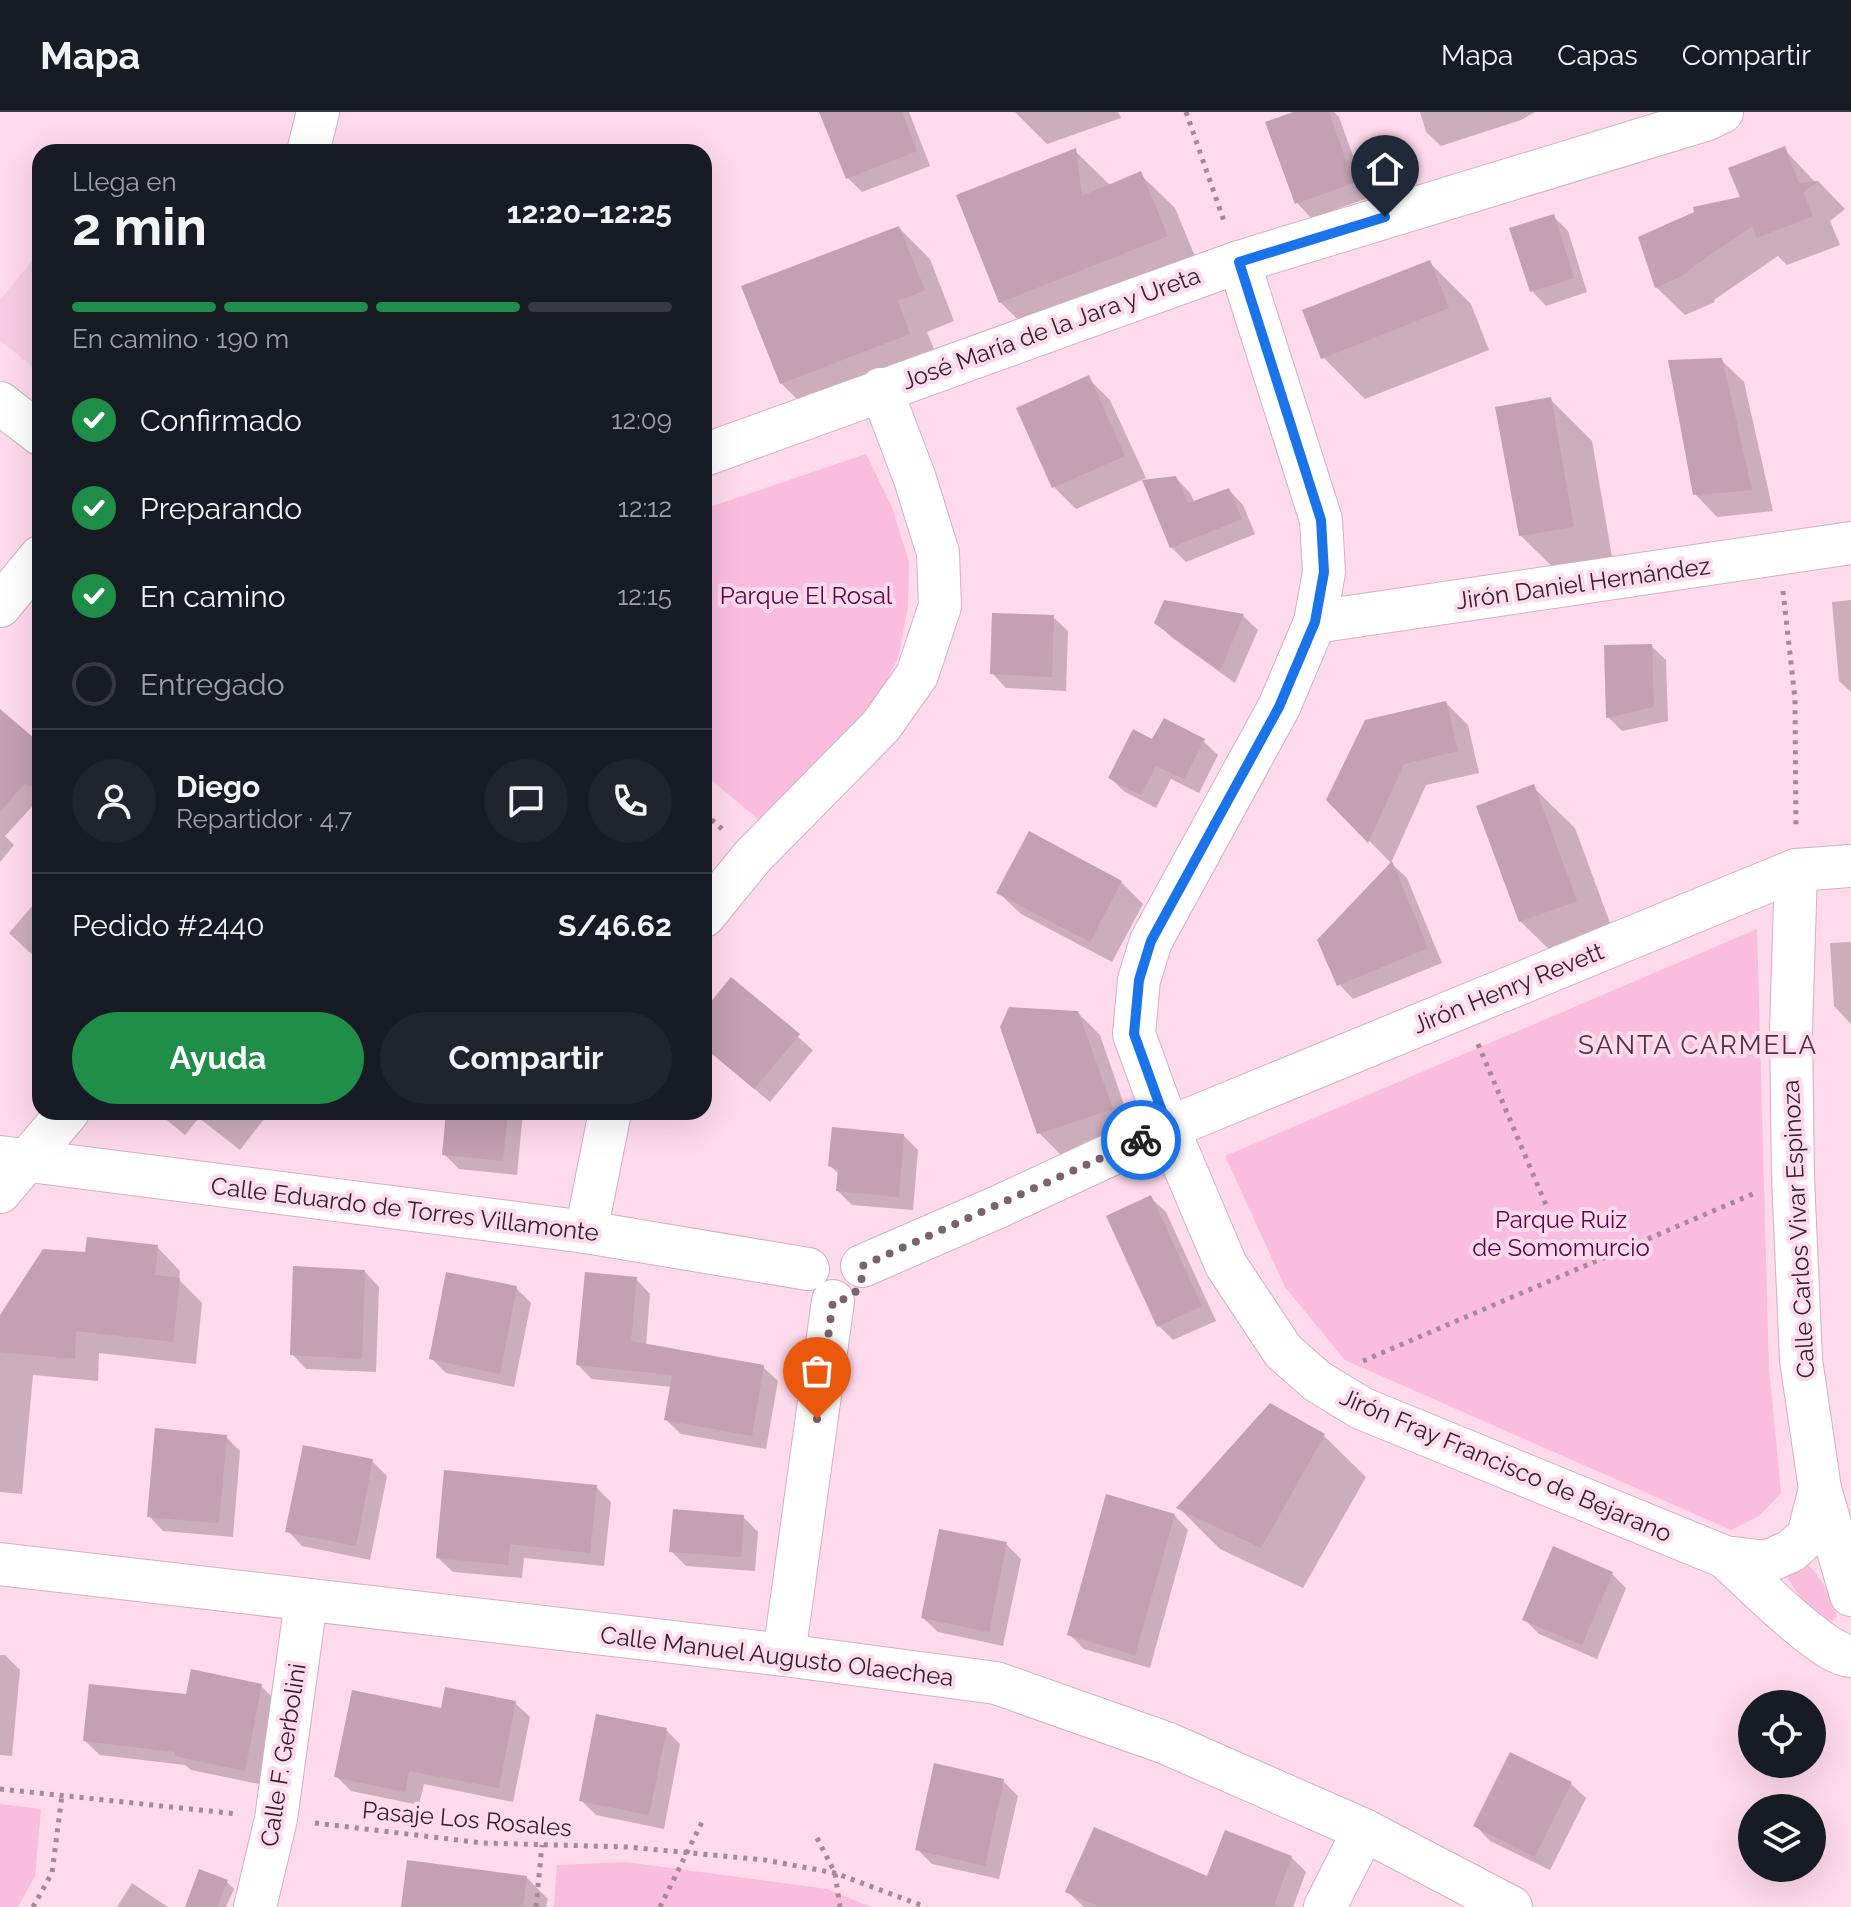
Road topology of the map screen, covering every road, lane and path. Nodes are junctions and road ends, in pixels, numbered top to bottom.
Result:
1 (318, 112) edge
2 (1186, 112) edge
3 (1722, 112) edge
4 (310, 144) edge
5 (1239, 262) junction
6 (881, 389) junction
7 (0, 403) edge
8 (32, 428) edge
9 (712, 452) edge
10 (1851, 543) edge
11 (1779, 555) junction
12 (32, 567) edge
13 (0, 606) edge
14 (1315, 622) junction
15 (1851, 866) edge
16 (1796, 870) junction
17 (712, 906) edge
18 (1462, 1007) junction
19 (59, 1120) edge
20 (608, 1120) edge
21 (1168, 1128) junction
22 (14, 1158) edge
23 (1793, 1177) junction
24 (0, 1192) edge
25 (1546, 1205) dead end
26 (586, 1232) junction
27 (821, 1285) junction
28 (1317, 1381) junction
29 (1820, 1489) junction
30 (1725, 1557) junction
31 (1766, 1562) joint
32 (0, 1564) edge
33 (1851, 1595) edge
34 (306, 1601) junction
35 (784, 1655) junction
36 (1851, 1656) edge
37 (0, 1789) edge
38 (62, 1795) junction
39 (276, 1819) junction
40 (703, 1820) dead end
41 (1364, 1830) junction
42 (817, 1838) dead end
43 (542, 1845) junction
44 (687, 1853) junction
45 (835, 1873) junction
46 (33, 1907) edge
47 (255, 1907) edge
48 (536, 1907) edge
49 (660, 1907) edge
50 (840, 1907) edge
51 (926, 1907) edge
52 (1325, 1907) edge
53 (1511, 1907) edge

1 - 4 street
2 - 5 path
3 - 5 street, José María de la Jara y Ureta
5 - 6 street, José María de la Jara y Ureta
5 - 14 street, Jirón Fray Francisco de Bejarano
6 - 9 street, José María de la Jara y Ureta
6 - 17 street
7 - 8 street
10 - 11 street, Jirón Daniel Hernández
11 - 14 street, Jirón Daniel Hernández
11 - 16 path
12 - 13 street
14 - 21 street, Jirón Fray Francisco de Bejarano
15 - 16 street, Jirón Henry Revett
16 - 18 street, Jirón Henry Revett
16 - 23 street, Calle Carlos Vivar Espinoza
18 - 21 street, Jirón Henry Revett
18 - 25 path
19 - 22 street
20 - 26 street
21 - 27 street, Jirón Henry Revett
21 - 28 street, Jirón Fray Francisco de Bejarano
22 - 24 street
22 - 26 street, Calle Eduardo de Torres Villamonte
23 - 28 path
23 - 29 street, Calle Carlos Vivar Espinoza
26 - 27 street, Calle Eduardo de Torres Villamonte
27 - 35 street
28 - 30 street, Jirón Fray Francisco de Bejarano
29 - 31 street, Calle Carlos Vivar Espinoza
29 - 33 street
30 - 31 street, Jirón Fray Francisco de Bejarano
30 - 36 street
32 - 34 street, Calle Manuel Augusto Olaechea
34 - 35 street, Calle Manuel Augusto Olaechea
34 - 39 street, Calle F. Gerbolini
35 - 41 street, Calle Manuel Augusto Olaechea
37 - 38 path, Pasaje Los Rosales
38 - 39 path, Pasaje Los Rosales
38 - 46 path
39 - 43 path, Pasaje Los Rosales
39 - 47 street, Calle F. Gerbolini
40 - 44 path
41 - 52 street
41 - 53 street, Calle Manuel Augusto Olaechea
42 - 45 path
43 - 44 path, Pasaje Los Rosales
43 - 48 path
44 - 45 path, Pasaje Los Rosales
44 - 49 path
45 - 50 path
45 - 51 path, Pasaje Los Rosales

